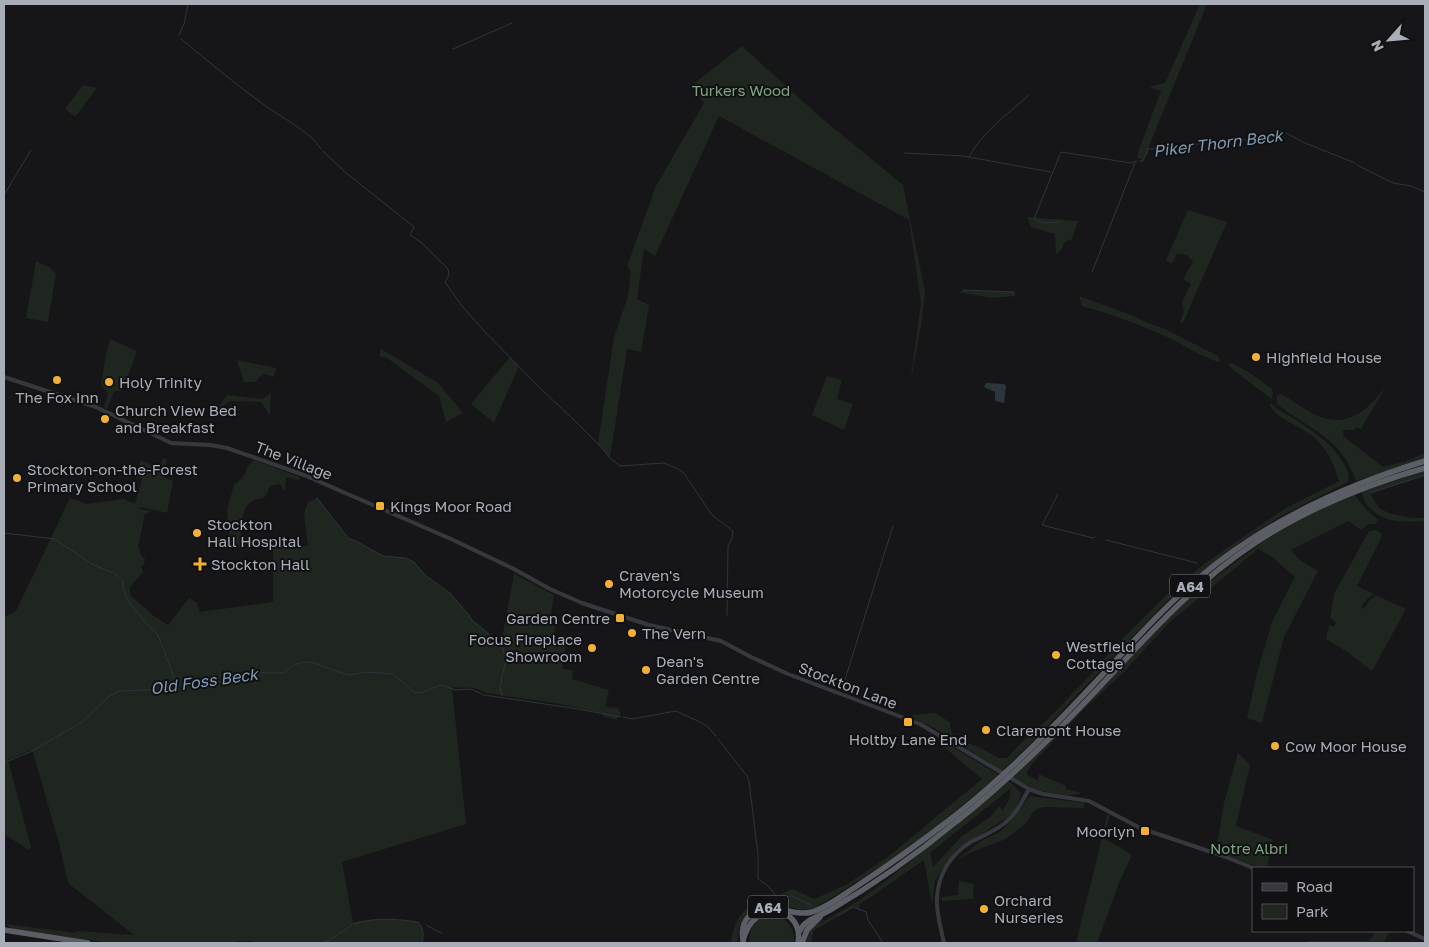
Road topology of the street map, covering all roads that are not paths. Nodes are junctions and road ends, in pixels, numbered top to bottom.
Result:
1 (4, 377) edge
2 (1425, 461) edge
3 (1425, 468) edge
4 (431, 530) joint
5 (1029, 790) junction
6 (1252, 868) edge
7 (825, 913) junction
8 (4, 930) edge
9 (1409, 932) edge
10 (1425, 939) edge
11 (800, 940) edge
12 (743, 942) edge
13 (88, 943) edge
14 (944, 943) edge

1 - 4 street, The Village
2 - 12 highway, A64
3 - 7 highway, A64
4 - 5 street, Stockton Lane
5 - 6 street, Stockton Lane
5 - 14 street
7 - 11 highway
7 - 11 highway, A64
8 - 13 highway
9 - 10 street
11 - 12 highway

